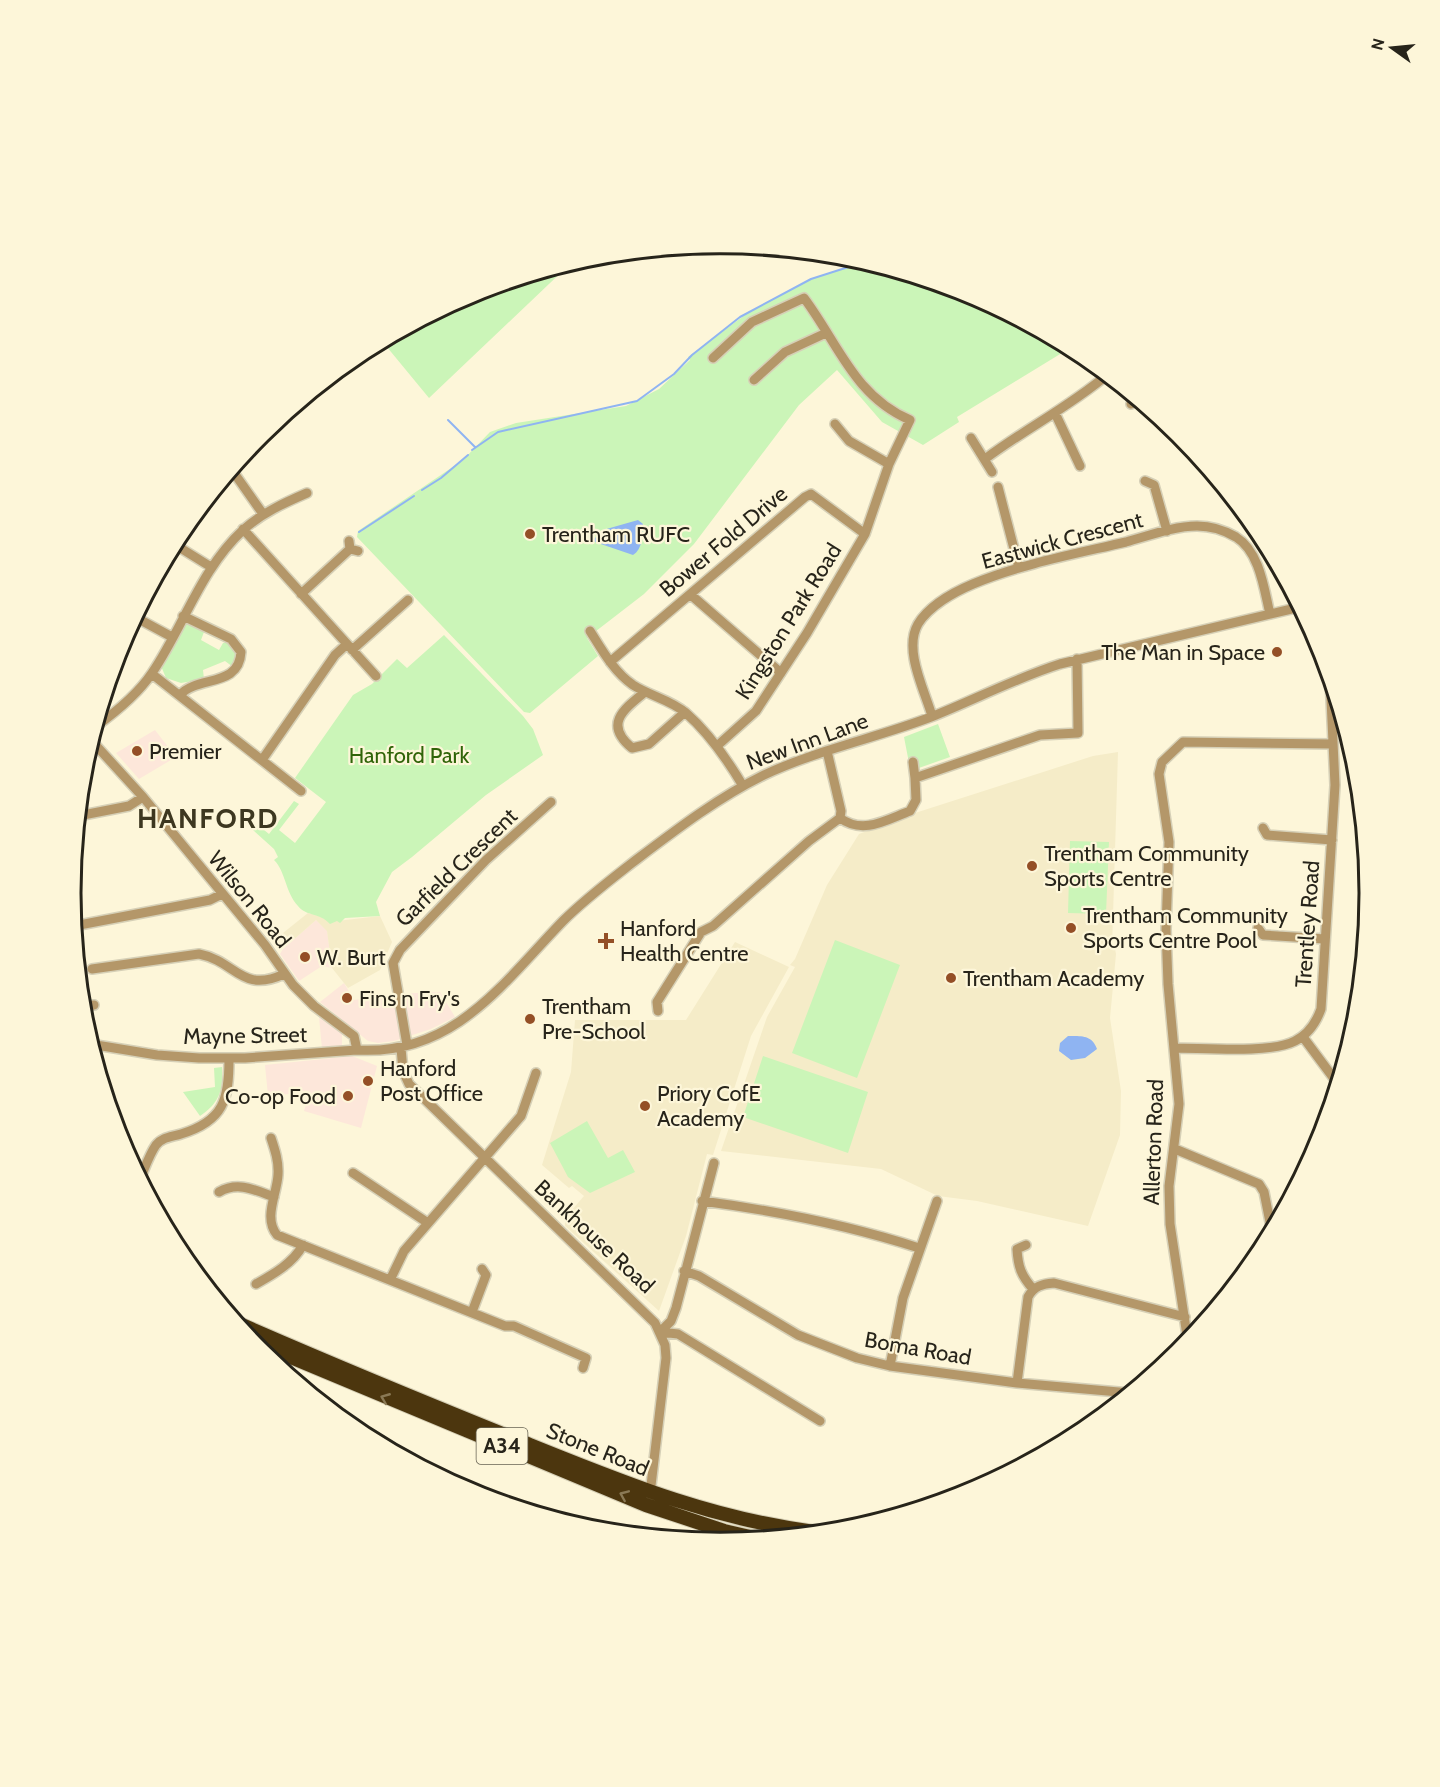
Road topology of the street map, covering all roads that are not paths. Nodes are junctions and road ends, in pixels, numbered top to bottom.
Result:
1 (826, 333) junction
2 (712, 358) dead end
3 (1100, 380) edge
4 (754, 381) dead end
5 (1054, 413) junction
6 (836, 424) dead end
7 (971, 438) dead end
8 (985, 459) junction
9 (889, 464) junction
10 (1080, 466) dead end
11 (992, 472) dead end
12 (236, 476) edge
13 (1153, 481) dead end
14 (998, 487) dead end
15 (307, 493) dead end
16 (262, 514) junction
17 (243, 529) junction
18 (1167, 531) junction
19 (866, 534) junction
20 (352, 547) dead end
21 (182, 549) edge
22 (211, 567) junction
23 (1019, 568) junction
24 (301, 594) junction
25 (691, 595) junction
26 (408, 600) dead end
27 (1292, 610) edge
28 (1270, 614) junction
29 (183, 616) junction
30 (143, 621) edge
31 (590, 631) dead end
32 (172, 637) junction
33 (349, 647) junction
34 (1077, 659) junction
35 (610, 662) junction
36 (781, 673) junction
37 (152, 674) junction
38 (376, 676) dead end
39 (645, 692) junction
40 (180, 694) junction
41 (1331, 709) edge
42 (685, 712) junction
43 (932, 716) junction
44 (106, 719) edge
45 (1333, 744) junction
46 (717, 746) junction
47 (98, 748) edge
48 (827, 751) junction
49 (262, 760) junction
50 (913, 762) dead end
51 (915, 778) junction
52 (742, 786) junction
53 (301, 791) dead end
54 (143, 797) junction
55 (551, 802) dead end
56 (86, 815) edge
57 (840, 818) junction
58 (1264, 834) dead end
59 (1332, 840) junction
60 (222, 894) junction
61 (82, 925) edge
62 (1259, 935) dead end
63 (1324, 939) junction
64 (393, 963) joint
65 (93, 969) dead end
66 (284, 974) junction
67 (91, 1005) edge
68 (94, 1005) dead end
69 (646, 1005) dead end
70 (1302, 1037) junction
71 (100, 1046) edge
72 (404, 1046) junction
73 (1174, 1048) junction
74 (357, 1050) junction
75 (229, 1059) junction
76 (525, 1071) dead end
77 (1331, 1080) edge
78 (271, 1138) dead end
79 (1175, 1149) junction
80 (483, 1158) junction
81 (714, 1162) dead end
82 (144, 1170) edge
83 (353, 1173) dead end
84 (219, 1192) dead end
85 (274, 1197) junction
86 (937, 1201) dead end
87 (702, 1202) junction
88 (1269, 1219) edge
89 (428, 1223) junction
90 (303, 1245) junction
91 (1018, 1246) dead end
92 (920, 1248) junction
93 (684, 1271) junction
94 (487, 1272) dead end
95 (260, 1278) dead end
96 (390, 1280) junction
97 (1033, 1289) junction
98 (472, 1312) junction
99 (1185, 1317) junction
100 (1186, 1329) edge
101 (660, 1332) junction
102 (259, 1335) edge
103 (268, 1345) edge
104 (284, 1349) junction
105 (890, 1366) junction
106 (583, 1368) dead end
107 (1017, 1383) junction
108 (1119, 1392) edge
109 (820, 1421) dead end
110 (649, 1499) junction
111 (792, 1528) edge
112 (728, 1532) edge

1 - 2 street
1 - 4 street
1 - 9 street, Kingston Park Road
3 - 5 street
5 - 8 street
5 - 10 street
6 - 9 street
7 - 8 street
8 - 11 street
9 - 19 street, Kingston Park Road
12 - 16 street
13 - 18 street
14 - 23 street
15 - 16 street
16 - 17 street
17 - 22 street
17 - 24 street
18 - 23 street, Eastwick Crescent
18 - 28 street, Eastwick Crescent
19 - 25 street, Bower Fold Drive
19 - 36 street, Kingston Park Road
20 - 24 street
21 - 22 street
22 - 29 street
23 - 43 street, Eastwick Crescent
24 - 33 street
25 - 35 street, Bower Fold Drive
25 - 36 street
26 - 33 street
27 - 28 street, New Inn Lane
28 - 34 street, New Inn Lane
29 - 32 street
29 - 40 street
30 - 32 street
31 - 35 street
32 - 37 street
33 - 38 street
33 - 49 street
34 - 43 street, New Inn Lane
34 - 51 street
35 - 39 street
36 - 46 street, Kingston Park Road
37 - 40 street
37 - 44 street
39 - 42 street
39 - 42 street
40 - 49 street
41 - 45 street, Trentley Road
42 - 46 street
43 - 48 street, New Inn Lane
45 - 59 street, Trentley Road
45 - 73 street, Allerton Road
46 - 52 street
47 - 54 street, Wilson Road
48 - 52 street, New Inn Lane
48 - 57 street
49 - 53 street
50 - 51 street
51 - 57 street
52 - 72 street, New Inn Lane
54 - 56 street
54 - 60 street, Wilson Road
55 - 64 street, Garfield Crescent
57 - 69 street
58 - 59 street
59 - 63 street, Trentley Road
60 - 61 street
60 - 66 street, Wilson Road
62 - 63 street
63 - 70 street, Trentley Road
64 - 72 street, Bankhouse Road
65 - 66 street
66 - 74 street, Wilson Road
67 - 68 street
70 - 73 street
70 - 77 street
71 - 75 street, Mayne Street
72 - 74 street, Mayne Street
72 - 80 street, Bankhouse Road
73 - 79 street, Allerton Road
74 - 75 street, Mayne Street
75 - 82 street
76 - 80 street
78 - 85 street
79 - 88 street
79 - 99 street, Allerton Road
80 - 89 street
80 - 101 street, Bankhouse Road
81 - 87 street
83 - 89 street
84 - 85 street
85 - 90 street
86 - 92 street
87 - 92 street
87 - 93 street
89 - 96 street
90 - 95 street
90 - 96 street
91 - 97 street
92 - 105 street
93 - 101 street
93 - 105 street, Boma Road
94 - 98 street
96 - 98 street
97 - 99 street
97 - 107 street
98 - 106 street
99 - 100 street, Allerton Road
101 - 109 street
101 - 110 street, Bankhouse Road
102 - 104 highway, Stone Road / A34
103 - 104 highway, Stone Road / A34
104 - 110 highway, Stone Road / A34
105 - 107 street, Boma Road
107 - 108 street, Boma Road
110 - 111 highway, Stone Road / A34
110 - 112 highway, Stone Road / A34

